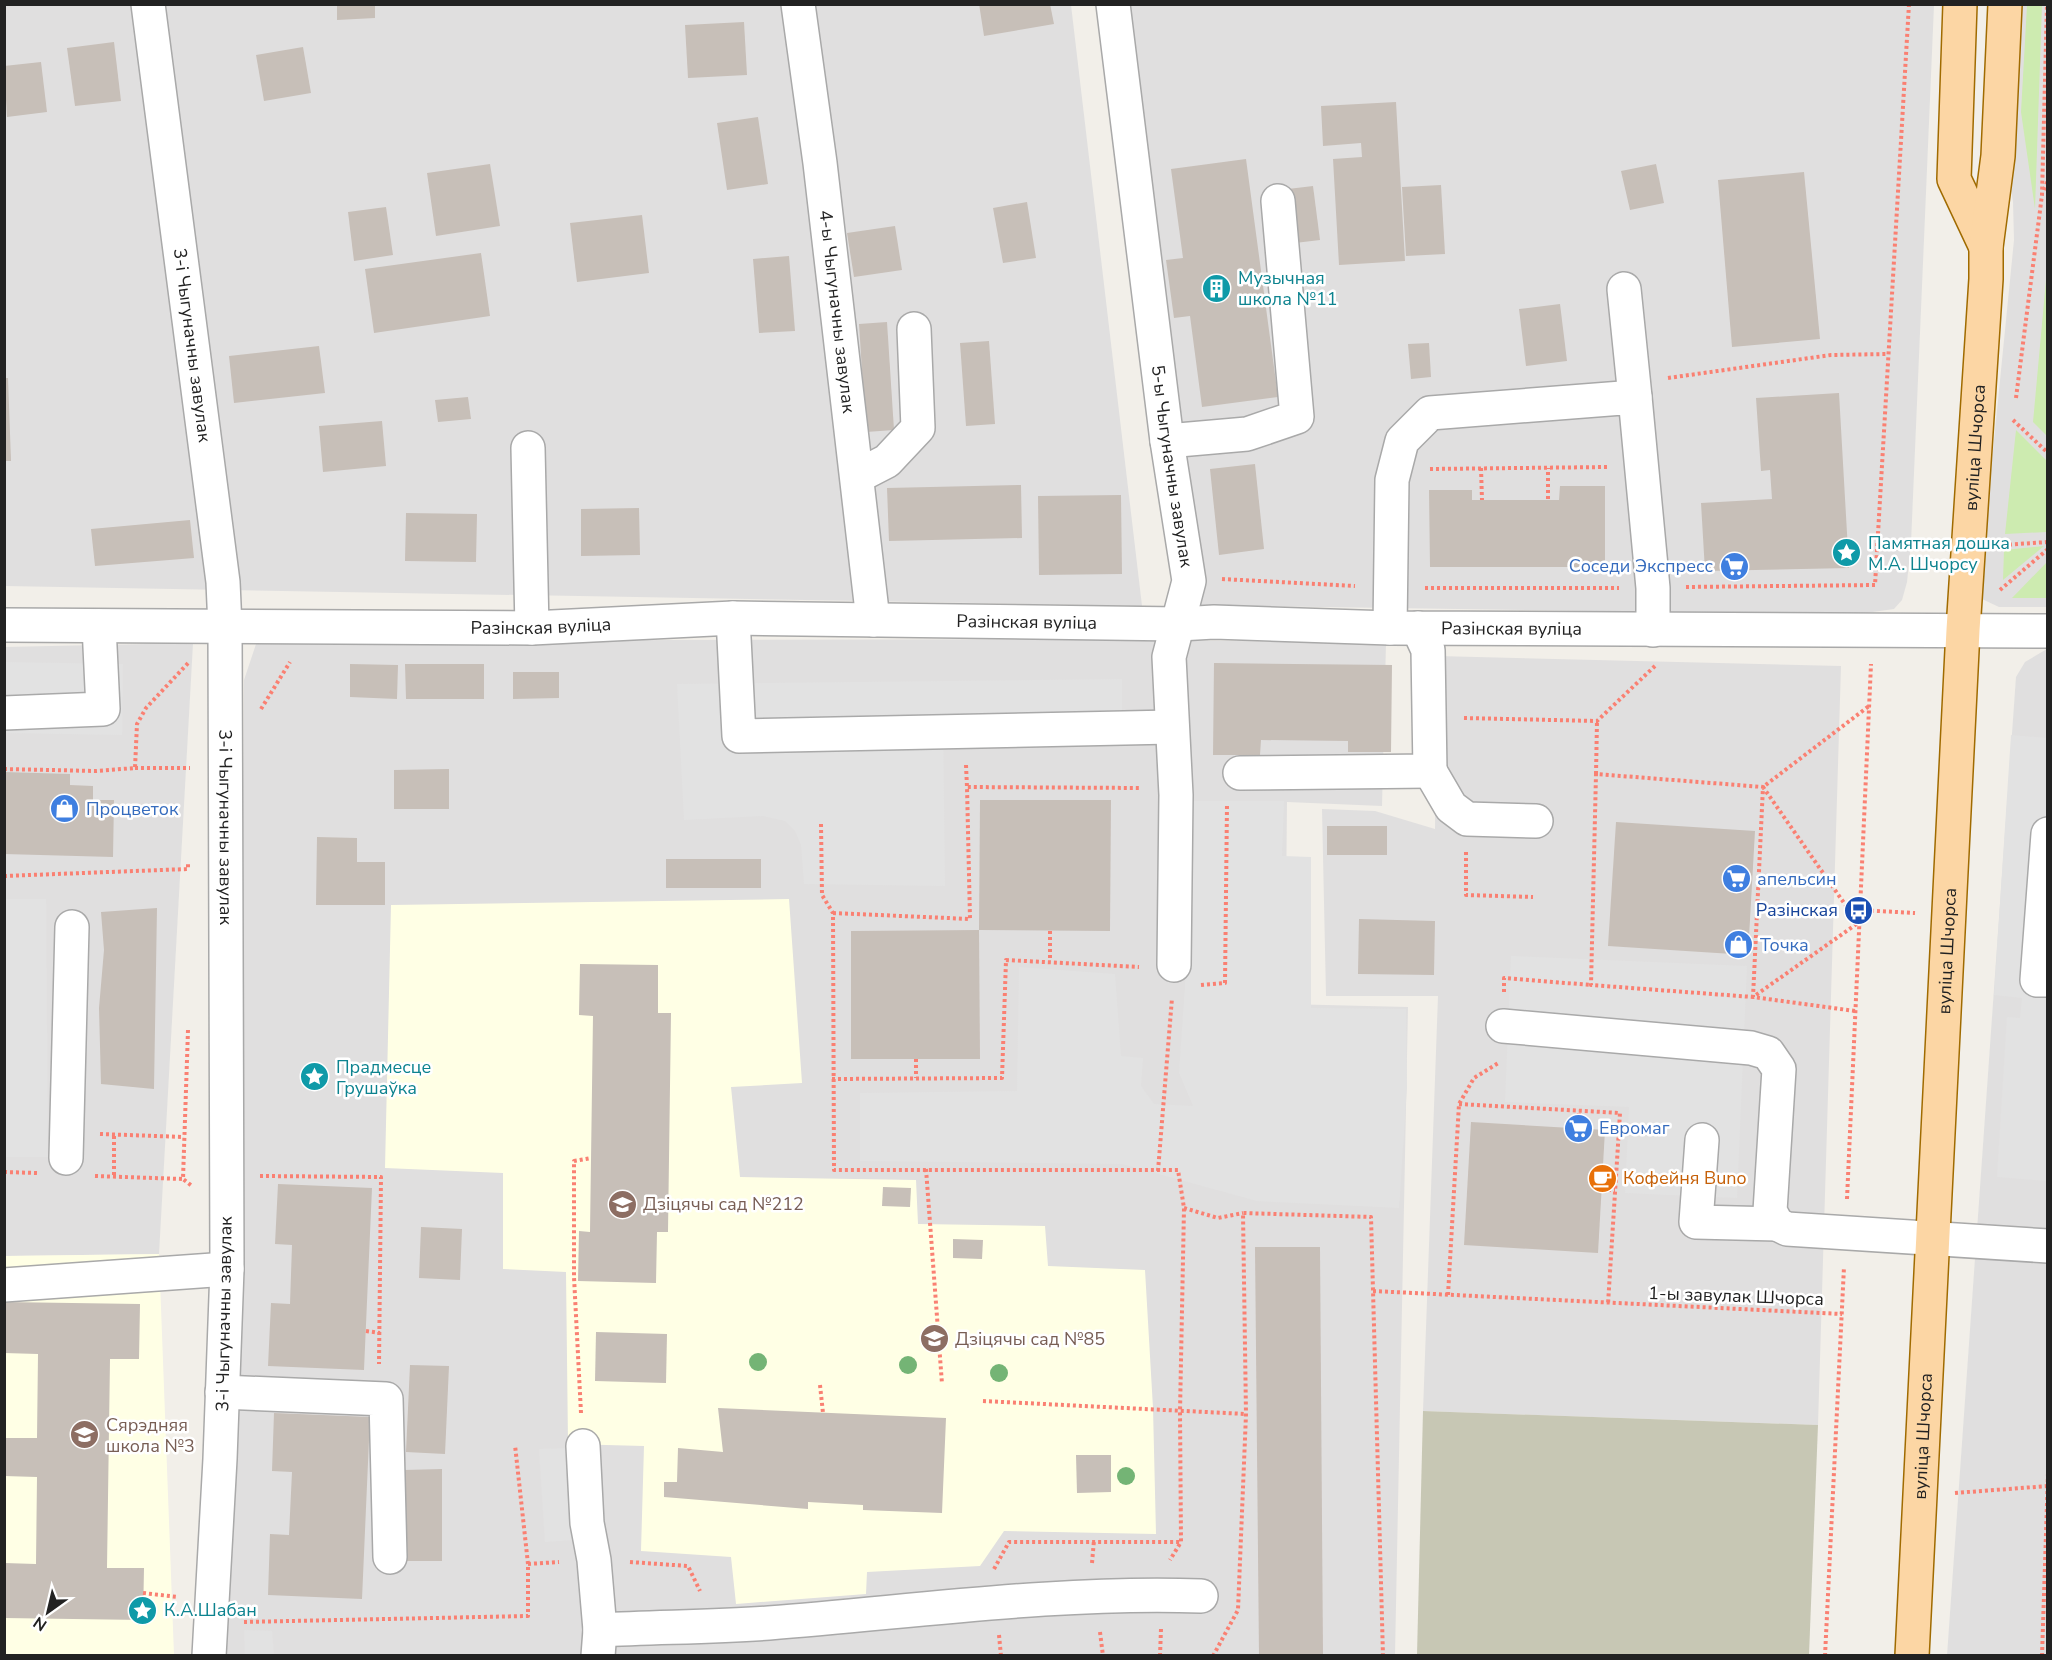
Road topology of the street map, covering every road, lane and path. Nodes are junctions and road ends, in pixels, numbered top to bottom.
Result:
1 (148, 4) edge
2 (798, 4) edge
3 (1113, 4) edge
4 (1909, 4) edge
5 (1960, 4) edge
6 (2005, 4) edge
7 (2047, 4) edge
8 (2048, 180) edge
9 (2042, 195) junction
10 (1278, 201) dead end
11 (1986, 247) junction
12 (1624, 289) dead end
13 (914, 329) dead end
14 (1888, 354) junction
15 (2021, 359) dead end
16 (1634, 390) junction
17 (2013, 420) dead end
18 (1167, 441) junction
19 (528, 448) dead end
20 (2048, 453) edge
21 (1615, 467) dead end
22 (1481, 468) junction
23 (1548, 468) junction
24 (1424, 469) dead end
25 (858, 476) junction
26 (1482, 500) dead end
27 (1548, 500) dead end
28 (2048, 542) edge
29 (1999, 545) dead end
30 (2048, 549) edge
31 (1189, 581) junction
32 (1389, 588) junction
33 (1653, 588) junction
34 (1997, 592) dead end
35 (733, 618) junction
36 (873, 620) junction
37 (1179, 624) junction
38 (4, 625) edge
39 (99, 626) junction
40 (532, 628) junction
41 (1404, 628) junction
42 (1653, 630) junction
43 (1963, 630) junction
44 (2048, 631) edge
45 (225, 637) junction
46 (1871, 658) dead end
47 (1660, 662) dead end
48 (1869, 706) junction
49 (4, 712) edge
50 (1458, 718) dead end
51 (1597, 721) junction
52 (1172, 727) junction
53 (135, 768) junction
54 (194, 768) dead end
55 (4, 769) edge
56 (1430, 771) junction
57 (1240, 772) dead end
58 (1596, 774) junction
59 (1763, 787) junction
60 (1176, 795) junction
61 (1467, 819) junction
62 (1536, 821) dead end
63 (821, 824) dead end
64 (2048, 834) edge
65 (189, 858) dead end
66 (4, 876) edge
67 (1533, 897) dead end
68 (1859, 910) junction
69 (833, 913) junction
70 (1950, 914) junction
71 (1858, 922) junction
72 (72, 927) dead end
73 (1050, 931) dead end
74 (1050, 961) junction
75 (1161, 963) junction
76 (2048, 980) edge
77 (1591, 985) junction
78 (1753, 997) junction
79 (1855, 1011) junction
80 (1503, 1026) junction
81 (916, 1059) dead end
82 (916, 1078) junction
83 (832, 1079) junction
84 (1458, 1104) junction
85 (1579, 1110) junction
86 (1578, 1128) dead end
87 (97, 1134) dead end
88 (114, 1136) junction
89 (184, 1137) dead end
90 (1702, 1140) dead end
91 (66, 1158) dead end
92 (591, 1158) dead end
93 (926, 1169) junction
94 (1158, 1171) junction
95 (225, 1176) junction
96 (114, 1177) dead end
97 (1602, 1178) dead end
98 (1616, 1178) junction
99 (1602, 1190) dead end
100 (1615, 1190) junction
101 (1184, 1208) junction
102 (1243, 1213) junction
103 (1777, 1224) junction
104 (370, 1234) dead end
105 (1845, 1234) junction
106 (379, 1236) junction
107 (1934, 1240) junction
108 (2048, 1246) edge
109 (228, 1269) junction
110 (4, 1285) edge
111 (1373, 1291) junction
112 (1448, 1295) junction
113 (1608, 1304) junction
114 (1842, 1314) junction
115 (366, 1331) dead end
116 (380, 1333) junction
117 (379, 1373) dead end
118 (942, 1384) dead end
119 (820, 1385) dead end
120 (222, 1392) junction
121 (983, 1401) dead end
122 (1180, 1412) junction
123 (823, 1413) dead end
124 (1246, 1414) junction
125 (516, 1444) dead end
126 (583, 1446) joint
127 (2048, 1473) edge
128 (2047, 1486) edge
129 (1948, 1493) dead end
130 (1181, 1542) junction
131 (390, 1557) dead end
132 (594, 1560) junction
133 (528, 1564) junction
134 (143, 1593) dead end
135 (1163, 1595) junction
136 (1200, 1596) dead end
137 (185, 1597) dead end
138 (982, 1604) junction
139 (243, 1622) dead end
140 (709, 1624) junction
141 (1100, 1626) dead end
142 (599, 1643) edge
143 (209, 1656) edge
144 (1103, 1656) edge
145 (1160, 1656) edge
146 (1213, 1656) edge
147 (1383, 1656) edge
148 (1825, 1656) edge
149 (1912, 1656) edge
150 (2042, 1656) edge

1 - 45 street, 3-і Чыгуначны завулак
2 - 25 street, 4-ы Чыгуначны завулак
3 - 18 street, 5-ы Чыгуначны завулак
4 - 14 path
5 - 11 main road, вуліца Шчорса
6 - 11 main road, вуліца Шчорса
7 - 9 path
8 - 9 path
9 - 15 path
10 - 18 street
11 - 43 main road, вуліца Шчорса
12 - 16 street
13 - 25 street
14 - 16 path
14 - 33 path
16 - 32 street
16 - 33 street
17 - 20 path
18 - 31 street, 5-ы Чыгуначны завулак
19 - 40 street
21 - 23 path
22 - 23 path
22 - 24 path
22 - 26 path
23 - 27 path
25 - 36 street, 4-ы Чыгуначны завулак
28 - 29 path
30 - 34 path
31 - 32 path
31 - 37 street, 5-ы Чыгуначны завулак
32 - 33 path
32 - 41 street
33 - 42 street
35 - 36 street, Разінская вуліца
35 - 40 street, Разінская вуліца
35 - 52 street
36 - 37 street, Разінская вуліца
37 - 41 street, Разінская вуліца
37 - 52 street, 5-ы Чыгуначны завулак
38 - 39 street, Разінская вуліца
39 - 45 street, Разінская вуліца
39 - 49 street
40 - 45 street, Разінская вуліца
41 - 42 street, Разінская вуліца
41 - 56 street
42 - 43 street, Разінская вуліца
43 - 44 street, Разінская вуліца
43 - 70 main road, вуліца Шчорса
45 - 53 path
45 - 95 street, 3-і Чыгуначны завулак
46 - 48 path
47 - 51 path
48 - 59 path
48 - 68 path
50 - 51 path
51 - 58 path
52 - 60 street, 5-ы Чыгуначны завулак
53 - 54 path
53 - 55 path
56 - 57 street
56 - 61 street
58 - 59 path
58 - 77 path
59 - 71 path
59 - 78 path
60 - 69 path
60 - 75 street, 5-ы Чыгуначны завулак
61 - 62 street
61 - 67 path
63 - 69 path
64 - 76 street
65 - 66 path
68 - 70 path
68 - 71 path
69 - 83 path
70 - 107 main road, вуліца Шчорса
71 - 78 path
71 - 79 path
72 - 91 street
73 - 74 path
74 - 75 path
74 - 82 path
75 - 94 path
77 - 78 path
77 - 80 path
78 - 79 path
79 - 105 path
80 - 84 path
80 - 103 street
81 - 82 path
82 - 83 path
83 - 93 path
84 - 85 path
84 - 112 path
85 - 86 path
85 - 98 path
87 - 88 path
88 - 89 path
88 - 96 path
90 - 103 street
92 - 126 path
93 - 94 path
93 - 118 path
94 - 101 path
95 - 106 path
95 - 109 street, 3-і Чыгуначны завулак
97 - 98 path
98 - 100 path
99 - 100 path
100 - 113 path
101 - 102 path
101 - 122 path
102 - 111 path
102 - 124 path
103 - 105 street
104 - 106 path
105 - 107 street
105 - 114 path
106 - 116 path
107 - 108 street
107 - 149 main road, вуліца Шчорса
109 - 110 street
109 - 120 street, 3-і Чыгуначны завулак
111 - 112 path, 1-ы завулак Шчорса
111 - 147 path
112 - 113 path, 1-ы завулак Шчорса
113 - 114 path, 1-ы завулак Шчорса
114 - 148 path
115 - 116 path
116 - 117 path
119 - 123 path
120 - 131 street
120 - 143 street, 3-і Чыгуначны завулак
121 - 122 path
122 - 124 path
122 - 130 path
124 - 146 path
125 - 133 path
126 - 132 street
127 - 128 path
128 - 129 path
128 - 150 path
130 - 135 path
130 - 138 path
132 - 133 path
132 - 140 path
132 - 142 street
133 - 139 path
134 - 137 path
135 - 136 street
135 - 138 street
135 - 145 path
138 - 140 street
140 - 142 street
141 - 144 path

